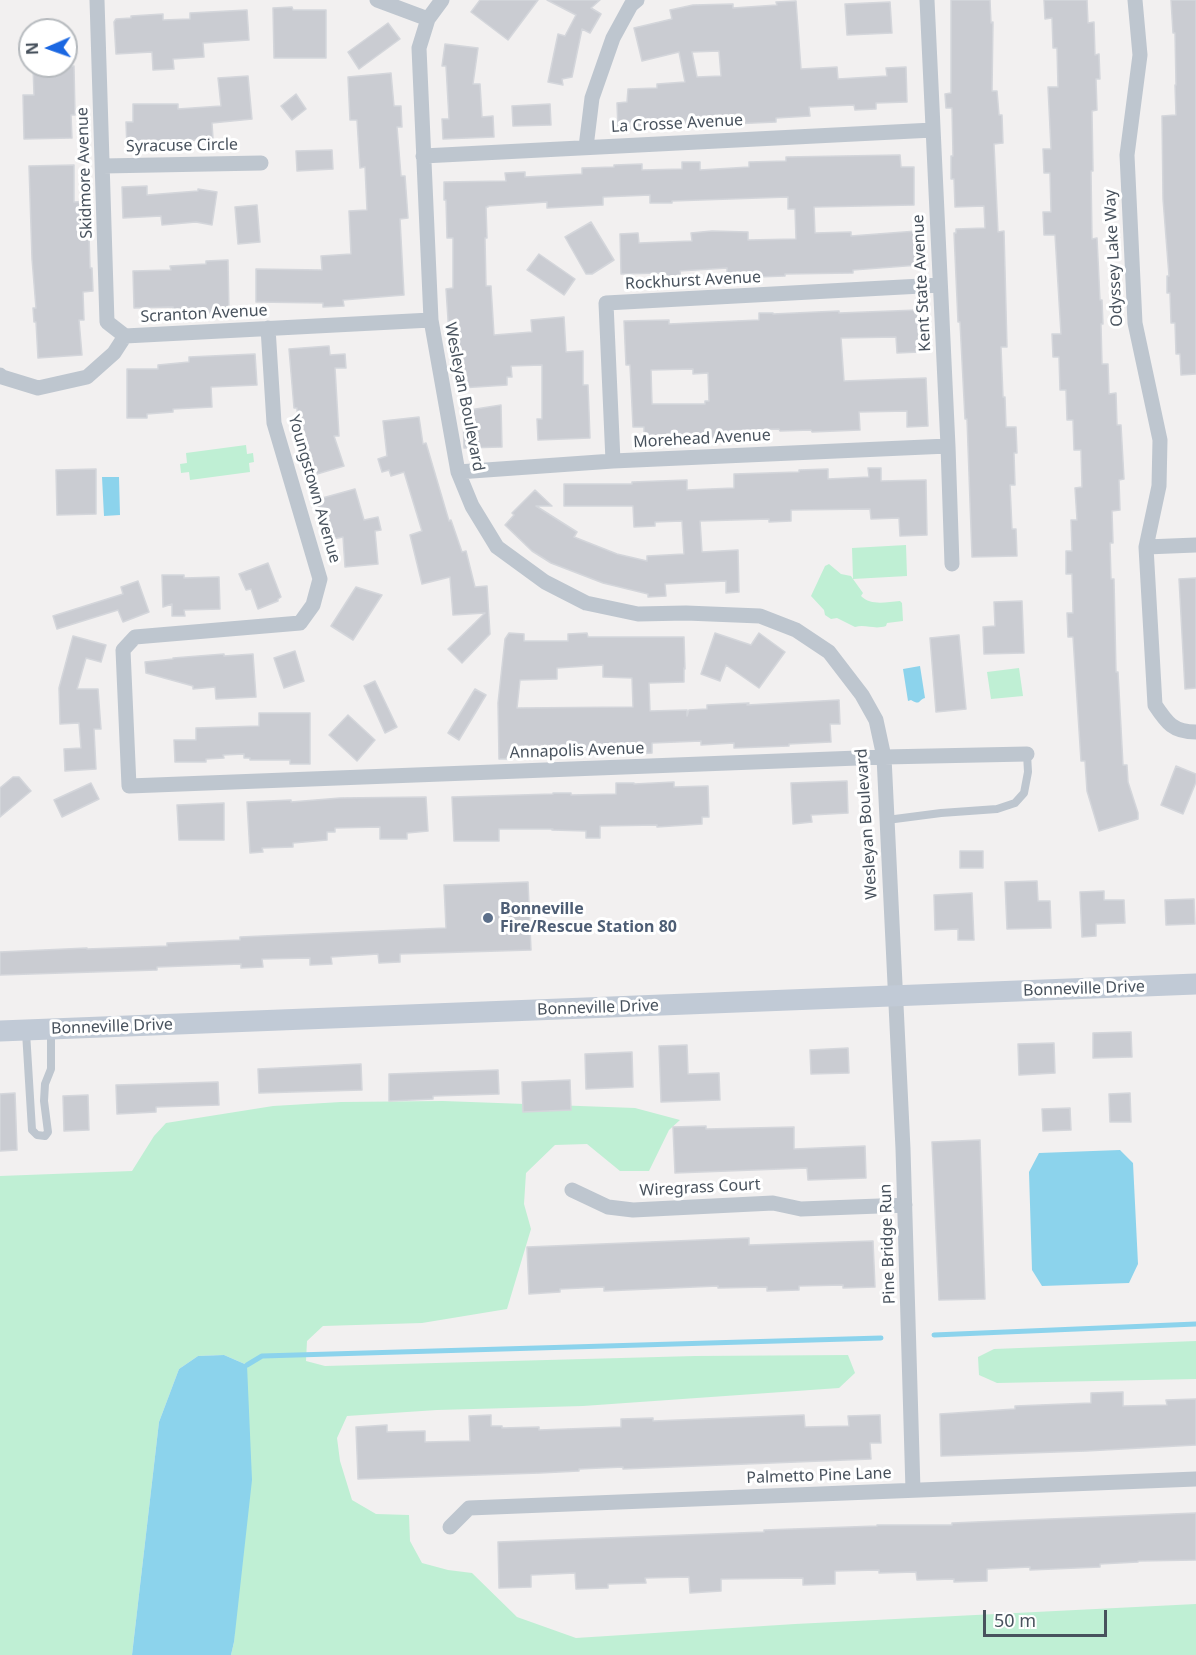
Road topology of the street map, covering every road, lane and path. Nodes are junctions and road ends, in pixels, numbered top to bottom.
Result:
1 (97, 0) edge
2 (377, 0) edge
3 (442, 0) edge
4 (637, 0) edge
5 (927, 0) edge
6 (1134, 0) edge
7 (428, 19) junction
8 (933, 130) junction
9 (586, 147) junction
10 (423, 156) junction
11 (261, 163) dead end
12 (103, 166) junction
13 (940, 285) junction
14 (431, 320) junction
15 (267, 328) junction
16 (125, 336) junction
17 (0, 375) edge
18 (948, 446) junction
19 (613, 461) junction
20 (458, 472) junction
21 (1196, 544) edge
22 (1146, 547) junction
23 (952, 564) dead end
24 (1196, 732) edge
25 (1027, 753) joint
26 (884, 757) junction
27 (129, 786) joint
28 (887, 820) junction
29 (1196, 984) edge
30 (894, 997) junction
31 (51, 1029) junction
32 (26, 1030) junction
33 (0, 1031) edge
34 (572, 1190) dead end
35 (904, 1205) junction
36 (1196, 1479) edge
37 (913, 1490) junction
38 (450, 1527) dead end

1 - 12 street, Skidmore Avenue
2 - 7 street
3 - 7 street, Wesleyan Boulevard
4 - 9 street
5 - 8 street, Kent State Avenue
6 - 22 street, Odyssey Lake Way
7 - 10 street, Wesleyan Boulevard
8 - 9 street, La Crosse Avenue
8 - 13 street, Kent State Avenue
9 - 10 street, La Crosse Avenue
10 - 14 street, Wesleyan Boulevard
11 - 12 street, Syracuse Circle
12 - 16 street, Skidmore Avenue
13 - 18 street, Kent State Avenue
13 - 19 street, Rockhurst Avenue
14 - 15 street, Scranton Avenue
14 - 20 street, Wesleyan Boulevard
15 - 16 street, Scranton Avenue
15 - 27 street, Youngstown Avenue
16 - 17 street, Scranton Avenue
18 - 19 street, Morehead Avenue
18 - 23 street, Kent State Avenue
19 - 20 street, Morehead Avenue
20 - 26 street, Wesleyan Boulevard
21 - 22 street
22 - 24 street, Odyssey Lake Way
25 - 26 street, Annapolis Avenue
25 - 28 lane
26 - 27 street, Annapolis Avenue
26 - 28 street, Wesleyan Boulevard
28 - 30 street, Wesleyan Boulevard
29 - 30 street, Bonneville Drive
30 - 31 street, Bonneville Drive
30 - 35 street, Pine Bridge Run
31 - 32 street, Bonneville Drive
31 - 32 lane
32 - 33 street, Bonneville Drive
34 - 35 street, Wiregrass Court
35 - 37 street, Pine Bridge Run
36 - 37 street, Palmetto Pine Lane
37 - 38 street, Palmetto Pine Lane

